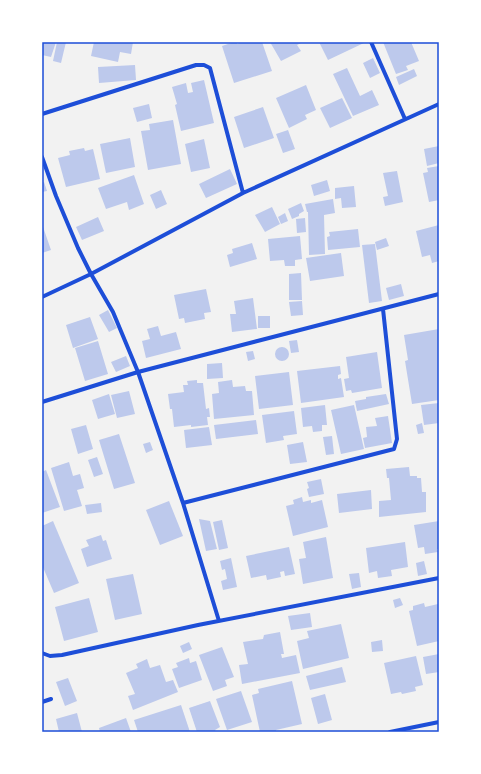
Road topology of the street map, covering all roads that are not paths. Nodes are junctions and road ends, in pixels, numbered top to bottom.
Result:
1 (371, 42) edge
2 (439, 104) edge
3 (42, 114) edge
4 (405, 119) junction
5 (42, 157) edge
6 (243, 194) junction
7 (91, 274) junction
8 (439, 294) edge
9 (42, 297) edge
10 (383, 309) junction
11 (138, 372) junction
12 (42, 402) edge
13 (183, 503) junction
14 (439, 578) edge
15 (219, 621) junction
16 (42, 653) edge
17 (51, 699) dead end
18 (42, 702) edge
19 (439, 722) edge
20 (390, 732) edge

1 - 4 street
2 - 4 street
3 - 6 street
4 - 6 street
5 - 7 street
6 - 7 street
7 - 9 street
7 - 11 street
8 - 10 street
10 - 11 street
10 - 13 street
11 - 12 street
11 - 13 street
13 - 15 street
14 - 15 street
15 - 16 street
17 - 18 street
19 - 20 street

